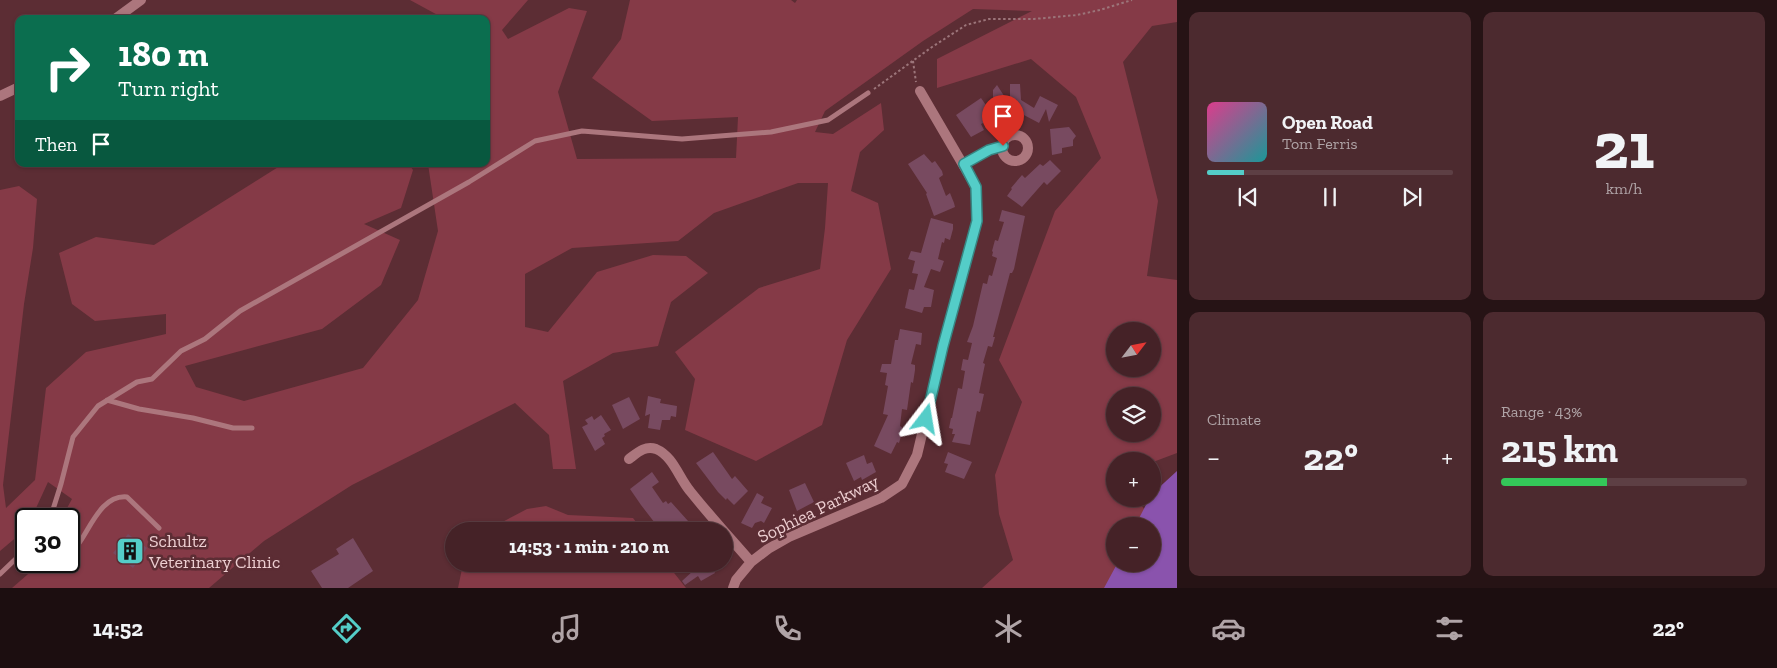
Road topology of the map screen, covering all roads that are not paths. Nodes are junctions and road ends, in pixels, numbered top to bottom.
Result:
1 (141, 0) edge
2 (120, 15) edge
3 (15, 89) edge
4 (920, 92) road end
5 (868, 93) road end
6 (0, 96) edge
7 (1003, 146) dead end
8 (964, 164) junction
9 (107, 400) junction
10 (252, 428) dead end
11 (629, 459) dead end
12 (53, 508) edge
13 (159, 528) dead end
14 (80, 542) edge
15 (15, 560) edge
16 (751, 562) junction
17 (0, 574) edge
18 (733, 588) edge

1 - 2 street
3 - 6 street
4 - 8 street, Sophiea Parkway
5 - 9 lane
7 - 8 street
8 - 16 street, Sophiea Parkway
9 - 10 lane
9 - 12 lane
11 - 16 street
13 - 14 lane
15 - 17 lane
16 - 18 street, Sophiea Parkway

